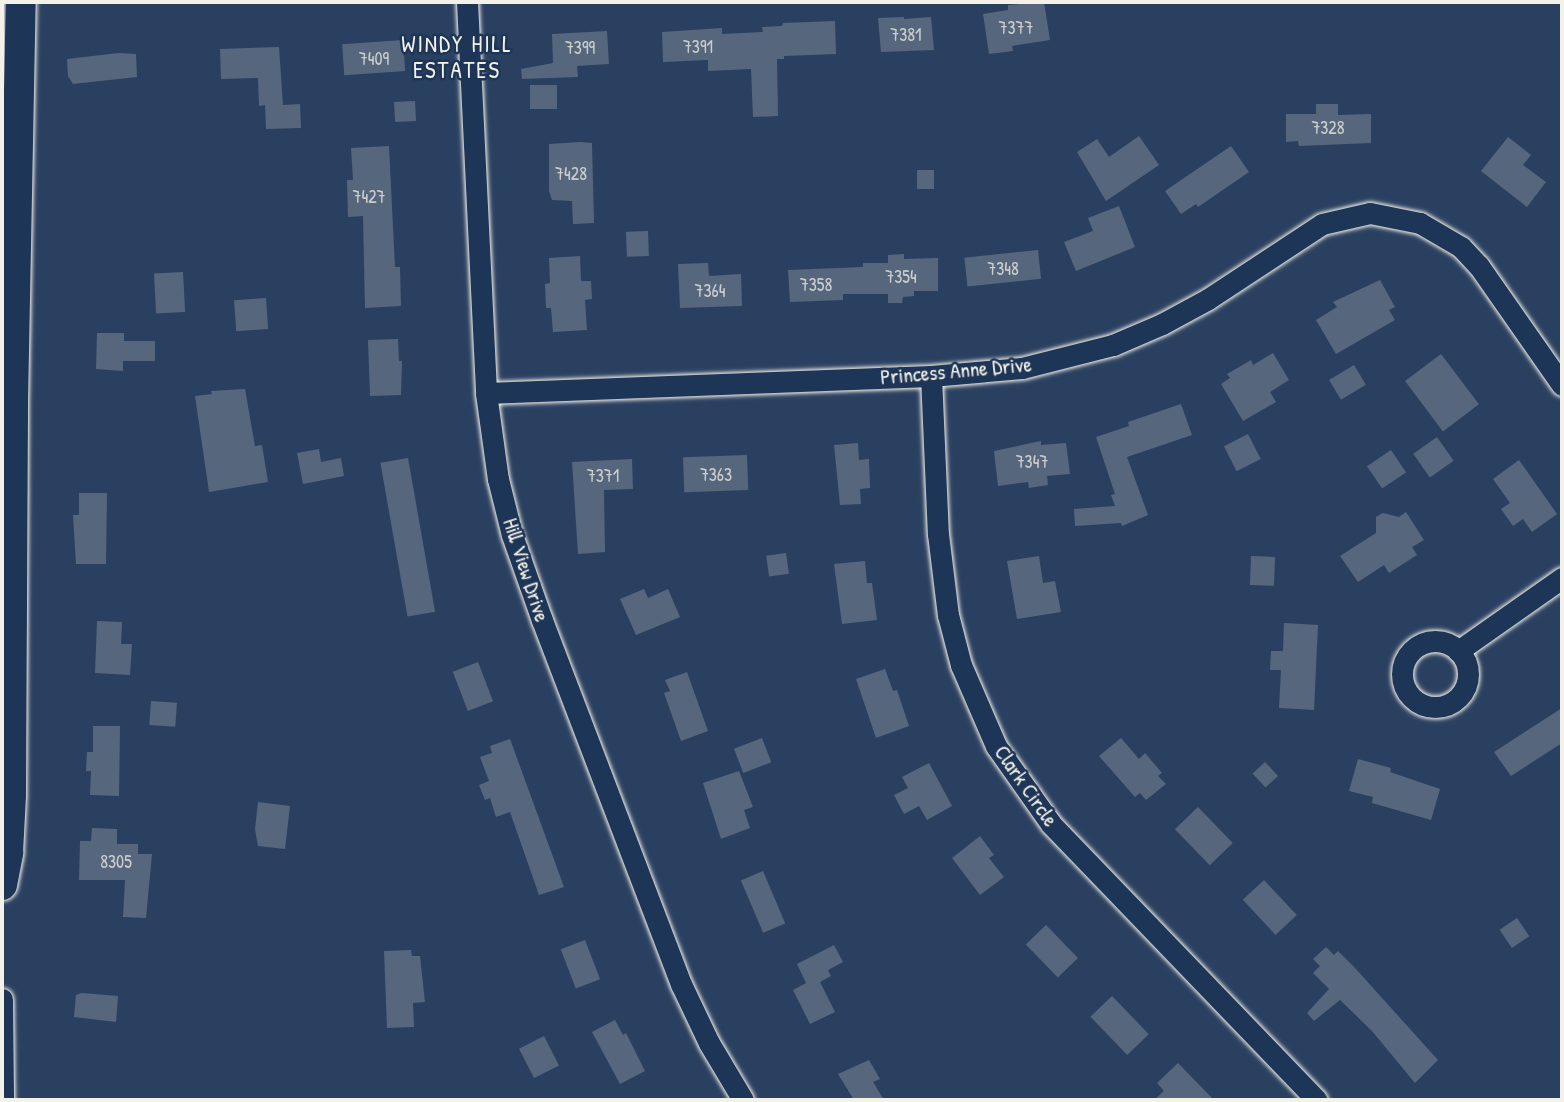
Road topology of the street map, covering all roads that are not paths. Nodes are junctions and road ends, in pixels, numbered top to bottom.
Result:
1 (21, 2) edge
2 (467, 2) edge
3 (931, 376) junction
4 (1562, 386) edge
5 (486, 393) junction
6 (7, 577) edge
7 (1562, 578) edge
8 (1458, 651) dead end
9 (2, 885) edge
10 (2, 999) edge
11 (2, 1100) edge
12 (743, 1100) edge
13 (1317, 1100) edge

1 - 6 street
2 - 5 street, Hill View Drive
3 - 4 street, Princess Anne Drive
3 - 5 street, Princess Anne Drive
3 - 13 street, Clark Circle
5 - 12 street, Hill View Drive
6 - 9 street
7 - 8 street
10 - 11 street

